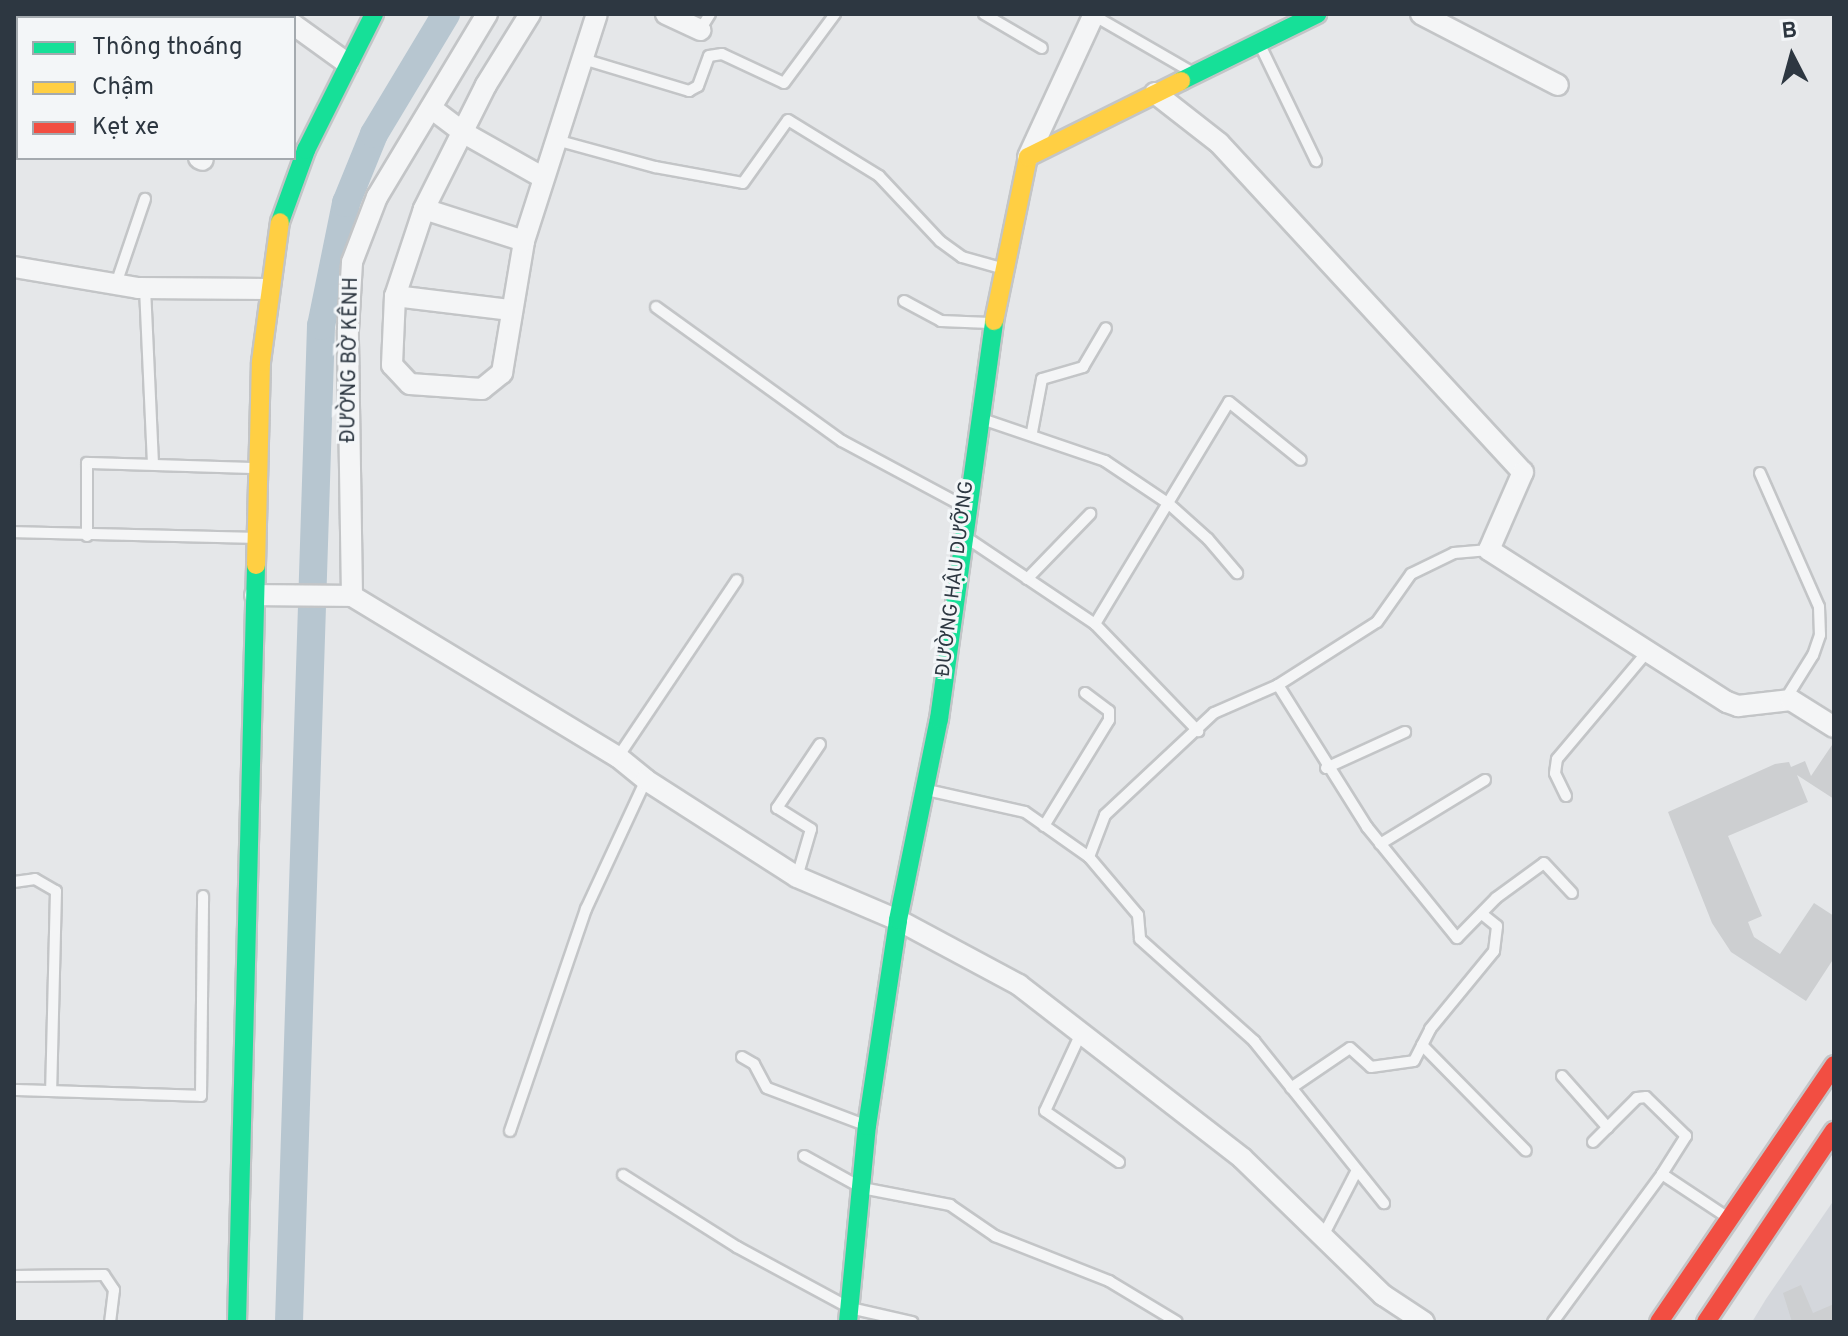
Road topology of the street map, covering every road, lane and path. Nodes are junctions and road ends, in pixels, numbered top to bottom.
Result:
1 (374, 14) edge
2 (487, 14) edge
3 (530, 14) edge
4 (597, 14) edge
5 (666, 14) edge
6 (835, 14) edge
7 (984, 14) edge
8 (1317, 14) edge
9 (1421, 14) edge
10 (1092, 15) edge
11 (705, 22) edge
12 (296, 26) edge
13 (1259, 43) junction
14 (1042, 48) dead end
15 (583, 59) junction
16 (348, 64) junction
17 (1195, 74) junction
18 (1558, 85) dead end
19 (1155, 93) junction
20 (431, 108) junction
21 (464, 133) junction
22 (556, 140) junction
23 (1028, 157) junction
24 (1316, 161) dead end
25 (542, 177) junction
26 (145, 199) dead end
27 (424, 209) junction
28 (524, 241) junction
29 (14, 267) edge
30 (1006, 269) junction
31 (116, 284) junction
32 (145, 288) junction
33 (269, 289) junction
34 (395, 296) junction
35 (904, 301) dead end
36 (656, 307) dead end
37 (511, 310) junction
38 (992, 323) junction
39 (1106, 328) dead end
40 (977, 417) junction
41 (1032, 432) junction
42 (1301, 460) dead end
43 (153, 463) junction
44 (258, 468) junction
45 (1760, 473) dead end
46 (1169, 504) junction
47 (965, 507) junction
48 (1090, 514) dead end
49 (14, 532) edge
50 (961, 534) junction
51 (87, 536) junction
52 (256, 538) junction
53 (1489, 550) junction
54 (1237, 573) dead end
55 (1027, 579) junction
56 (737, 580) dead end
57 (255, 595) junction
58 (342, 596) junction
59 (1095, 624) junction
60 (1649, 650) junction
61 (1278, 685) junction
62 (1085, 693) dead end
63 (1785, 700) junction
64 (1834, 727) edge
65 (1198, 731) junction
66 (1405, 732) dead end
67 (820, 744) dead end
68 (618, 757) junction
69 (1326, 768) junction
70 (646, 780) junction
71 (1485, 780) dead end
72 (925, 790) junction
73 (1566, 796) dead end
74 (1044, 826) junction
75 (1380, 844) junction
76 (1089, 857) junction
77 (797, 877) junction
78 (14, 882) edge
79 (1572, 893) dead end
80 (203, 896) dead end
81 (1482, 914) junction
82 (898, 920) junction
83 (1082, 1031) junction
84 (1422, 1045) junction
85 (742, 1057) dead end
86 (1834, 1065) edge
87 (1562, 1076) dead end
88 (1291, 1088) junction
89 (51, 1089) junction
90 (14, 1090) edge
91 (867, 1126) junction
92 (1608, 1128) junction
93 (510, 1131) dead end
94 (1834, 1131) edge
95 (1593, 1142) dead end
96 (1526, 1151) dead end
97 (804, 1156) dead end
98 (1834, 1157) edge
99 (1119, 1162) dead end
100 (1356, 1172) junction
101 (1662, 1174) junction
102 (623, 1175) dead end
103 (862, 1188) junction
104 (1384, 1203) dead end
105 (1731, 1219) junction
106 (1324, 1234) junction
107 (14, 1276) edge
108 (849, 1315) edge
109 (110, 1322) edge
110 (237, 1322) edge
111 (912, 1322) edge
112 (1177, 1322) edge
113 (1424, 1322) edge
114 (1553, 1322) edge
115 (1659, 1322) edge
116 (1706, 1322) edge
117 (1722, 1322) edge

1 - 16 street
2 - 20 street, ĐƯỜNG BỜ KÊNH
3 - 21 street
4 - 15 street
5 - 11 street
6 - 15 lane
7 - 14 lane
8 - 13 street
9 - 18 street
10 - 17 lane
10 - 23 street
12 - 16 street
13 - 17 street
13 - 24 lane
15 - 22 street
16 - 33 street
17 - 19 street
19 - 23 street
19 - 53 street
20 - 21 street
20 - 58 street, ĐƯỜNG BỜ KÊNH
21 - 25 street
21 - 27 street
22 - 25 street
22 - 30 lane
23 - 30 street, ĐƯỜNG HẬU DƯỠNG
25 - 28 street
26 - 31 lane
27 - 28 street
27 - 34 street
28 - 37 street
29 - 31 street
30 - 38 street, ĐƯỜNG HẬU DƯỠNG
31 - 32 street
32 - 33 street
32 - 43 lane
33 - 44 street
34 - 37 street
34 - 37 street
35 - 38 lane
36 - 47 lane
38 - 40 street, ĐƯỜNG HẬU DƯỠNG
39 - 41 lane
40 - 41 lane
40 - 47 street, ĐƯỜNG HẬU DƯỠNG
41 - 46 lane
42 - 46 lane
43 - 44 lane
43 - 51 lane
44 - 52 street
45 - 63 lane
46 - 54 lane
46 - 59 lane
47 - 50 street, ĐƯỜNG HẬU DƯỠNG
48 - 55 lane
49 - 51 lane
50 - 55 lane
50 - 72 street, ĐƯỜNG HẬU DƯỠNG
51 - 52 lane
52 - 57 street
53 - 60 street
53 - 61 lane
55 - 59 lane
56 - 68 lane
57 - 58 street
57 - 110 street
58 - 68 street
59 - 65 lane
60 - 63 street
60 - 73 lane
61 - 65 lane
61 - 69 lane
62 - 74 lane
63 - 64 street
65 - 76 lane
66 - 69 lane
67 - 77 lane
68 - 70 street
69 - 75 lane
70 - 77 street
70 - 93 lane
71 - 75 lane
72 - 74 lane
72 - 82 street, ĐƯỜNG HẬU DƯỠNG
74 - 76 lane
75 - 81 lane
76 - 88 lane
77 - 82 street
78 - 89 lane
79 - 81 lane
80 - 89 lane
81 - 84 lane
82 - 83 street
82 - 91 street, ĐƯỜNG HẬU DƯỠNG
83 - 99 lane
83 - 106 street
84 - 88 lane
84 - 96 lane
85 - 91 lane
86 - 105 street
87 - 92 lane
88 - 100 lane
89 - 90 lane
91 - 103 street, ĐƯỜNG HẬU DƯỠNG
92 - 95 lane
92 - 101 lane
94 - 116 street
97 - 103 lane
98 - 117 street
100 - 104 lane
100 - 106 lane
101 - 105 lane
101 - 114 lane
102 - 108 lane
103 - 108 street, ĐƯỜNG HẬU DƯỠNG
103 - 112 lane
105 - 115 street
106 - 113 street
107 - 109 lane
108 - 111 lane

